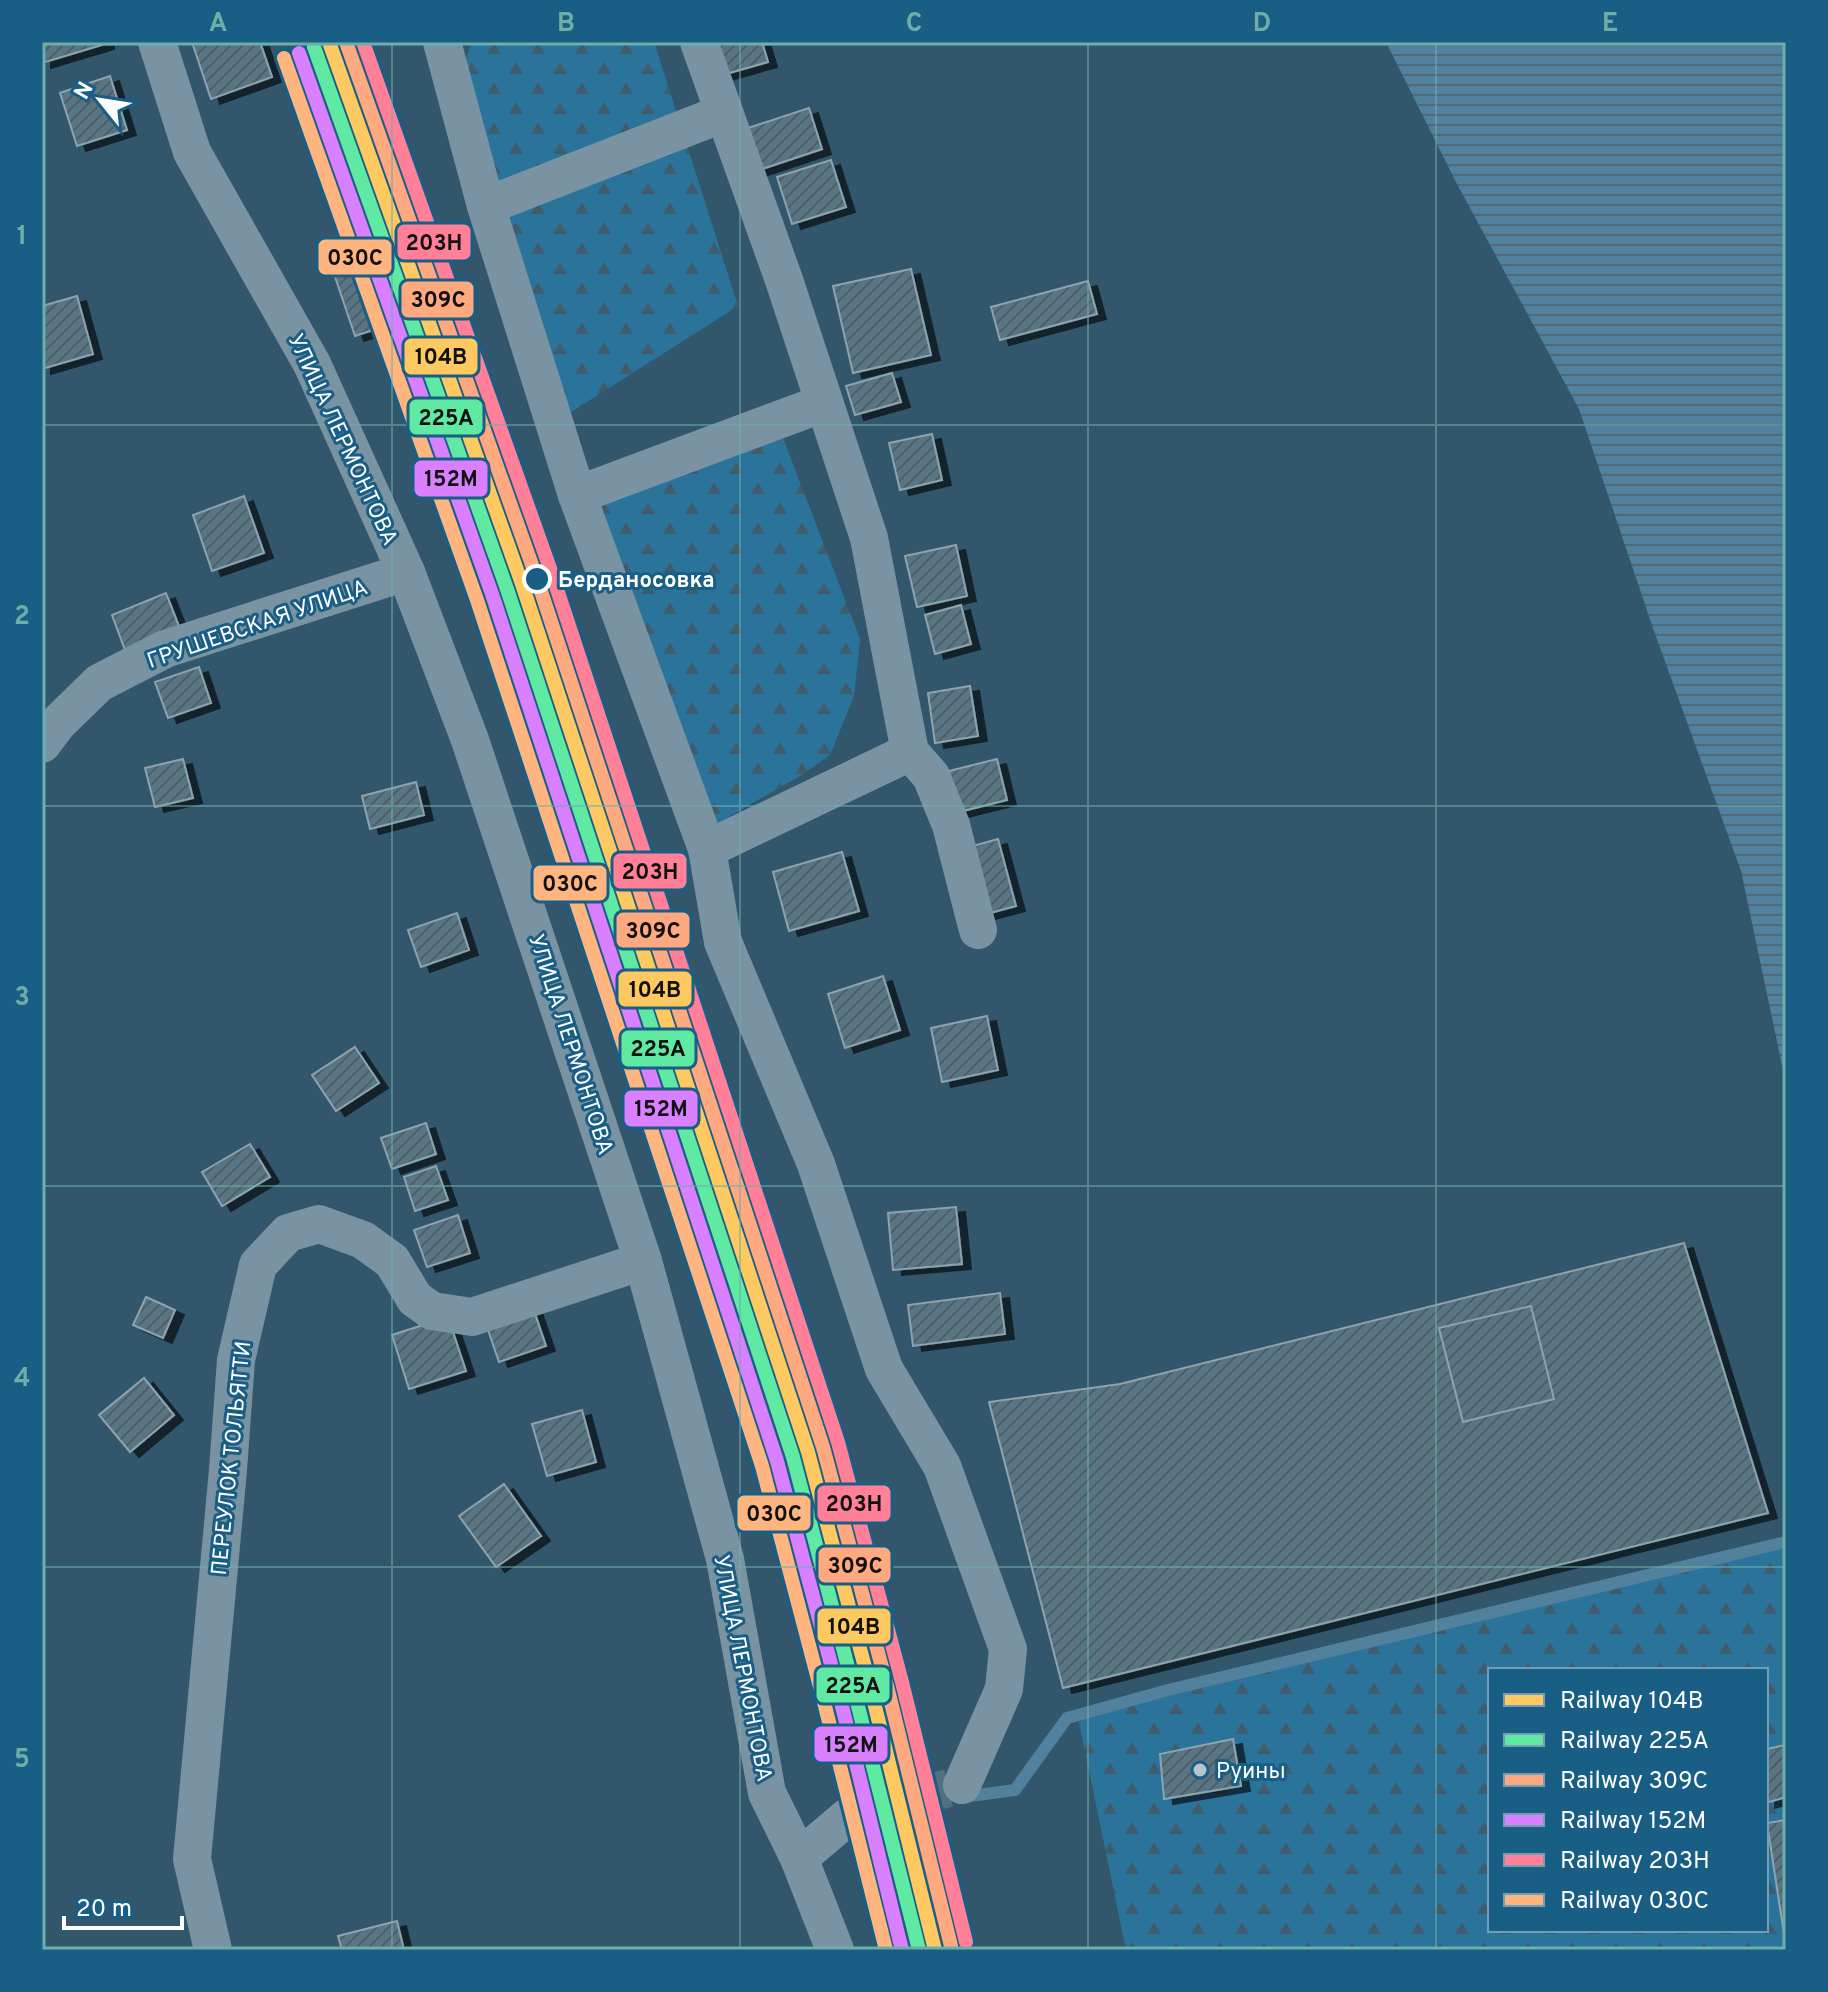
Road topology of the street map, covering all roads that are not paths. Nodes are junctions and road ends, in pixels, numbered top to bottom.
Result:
1 (157, 42) edge
2 (442, 42) edge
3 (699, 42) edge
4 (724, 113) junction
5 (486, 206) junction
6 (824, 403) junction
7 (577, 495) junction
8 (406, 572) junction
9 (42, 744) edge
10 (910, 752) junction
11 (707, 849) junction
12 (978, 930) dead end
13 (643, 1261) junction
14 (962, 1785) dead end
15 (856, 1810) tunnel mouth
16 (799, 1858) junction
17 (213, 1950) edge
18 (835, 1950) edge

1 - 8 street, УЛИЦА ЛЕРМОНТОВА
2 - 5 street
3 - 4 street
4 - 5 street
4 - 6 street
5 - 7 street
6 - 7 street
6 - 10 street
7 - 11 street
8 - 9 street, ГРУШЕВСКАЯ УЛИЦА
8 - 13 street, УЛИЦА ЛЕРМОНТОВА
10 - 11 street
10 - 12 street
11 - 14 street
13 - 16 street, УЛИЦА ЛЕРМОНТОВА
13 - 17 street, ПЕРЕУЛОК ТОЛЬЯТТИ
15 - 16 street
16 - 18 street, УЛИЦА ЛЕРМОНТОВА

